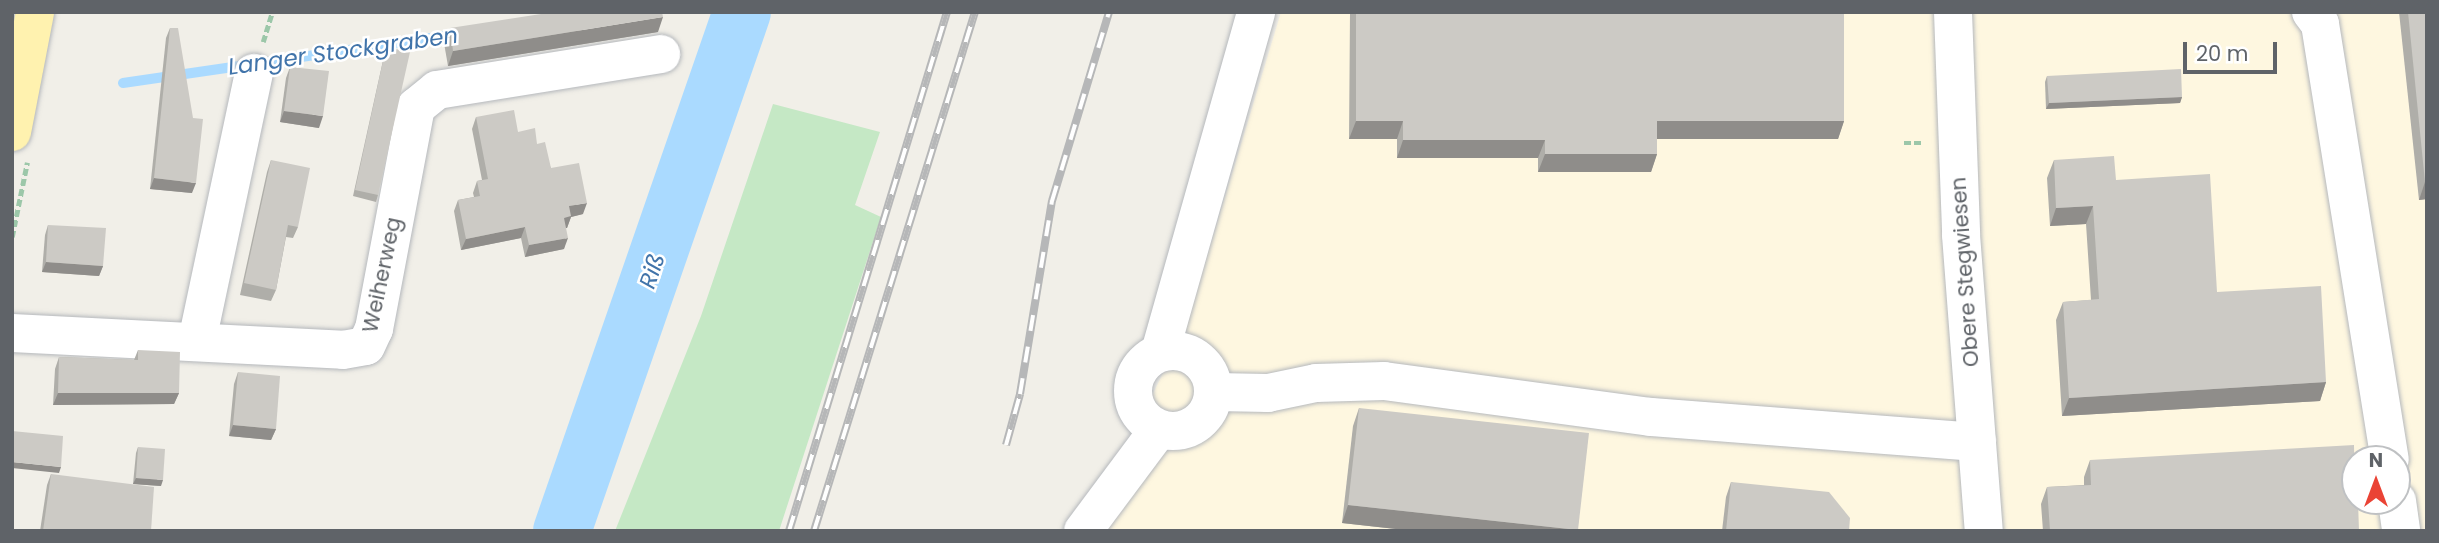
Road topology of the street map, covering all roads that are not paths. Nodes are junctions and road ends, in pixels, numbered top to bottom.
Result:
1 (35, 12) edge
2 (1256, 12) edge
3 (1953, 12) edge
4 (2311, 12) edge
5 (661, 54) dead end
6 (254, 73) dead end
7 (12, 132) edge
8 (12, 333) edge
9 (197, 341) junction
10 (1160, 352) junction
11 (1215, 392) junction
12 (1159, 429) junction
13 (1977, 442) junction
14 (2388, 445) edge
15 (1083, 531) edge
16 (1984, 531) edge

1 - 7 main road
2 - 10 street
3 - 13 street, Obere Stegwiesen
4 - 14 street
5 - 9 street, Weiherweg
6 - 9 street
8 - 9 street, Weiherweg
10 - 11 street
10 - 12 street
11 - 12 street
11 - 13 street
12 - 15 street
13 - 16 street, Obere Stegwiesen

